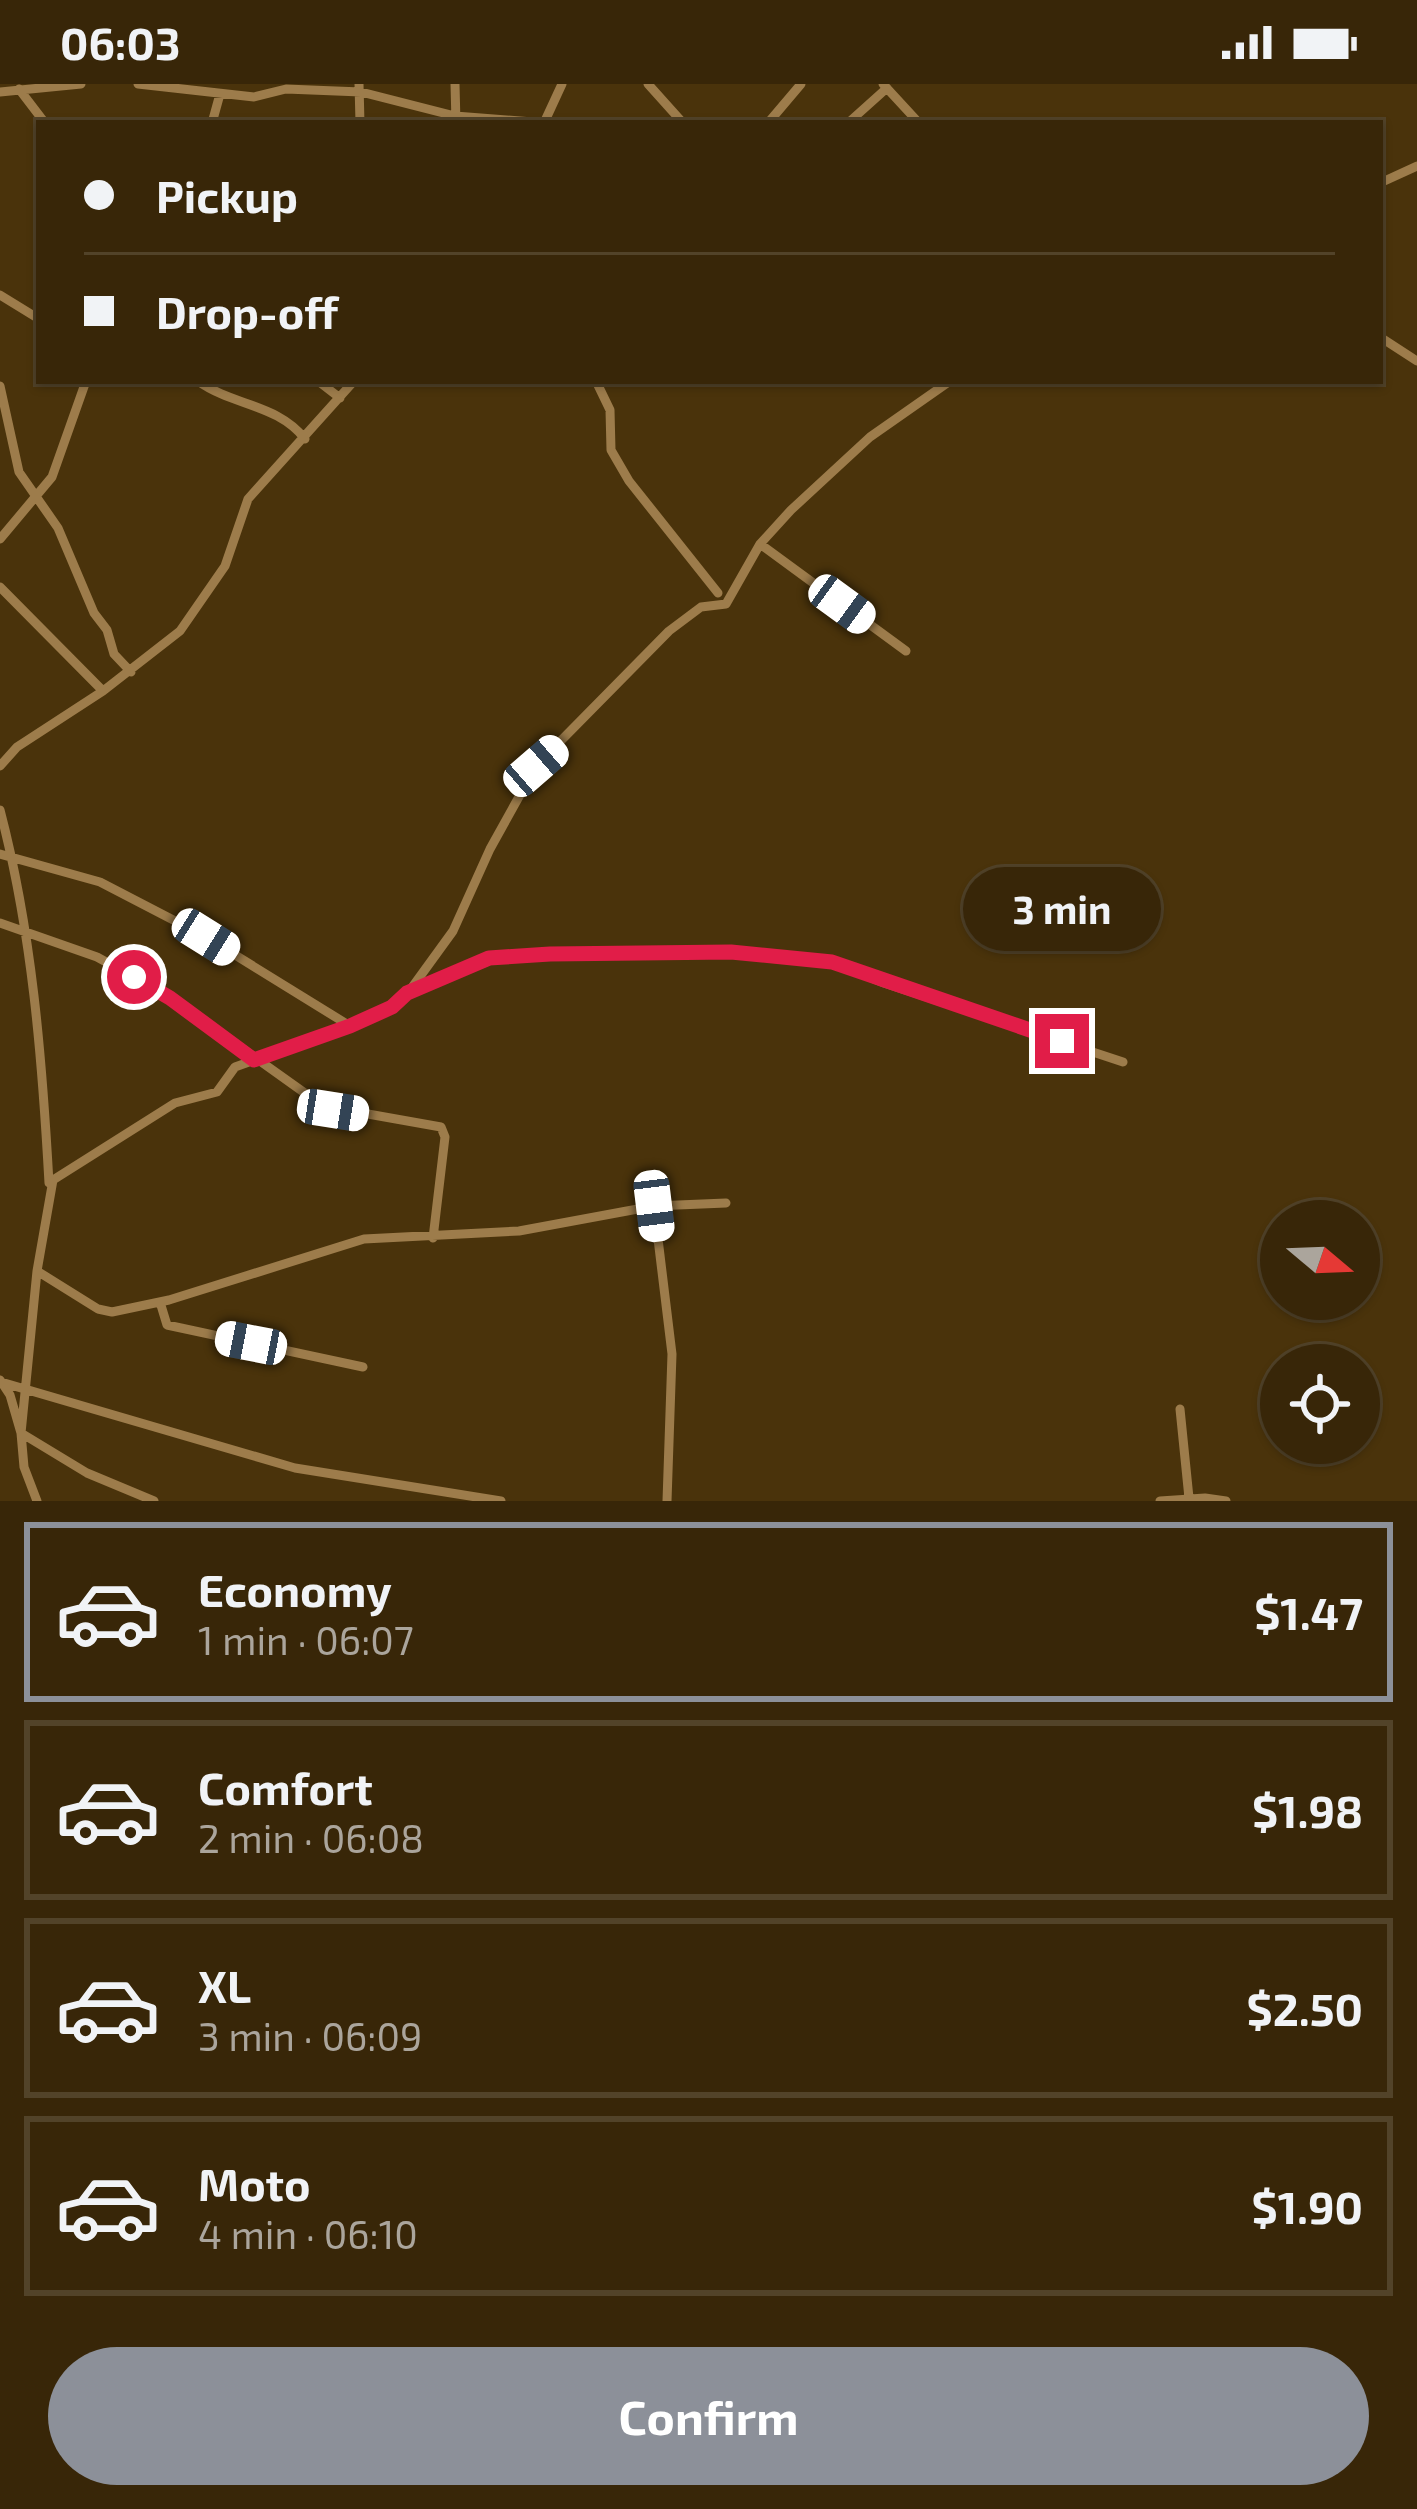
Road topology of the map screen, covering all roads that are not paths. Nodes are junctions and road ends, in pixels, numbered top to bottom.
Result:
1 (81, 84) edge
2 (138, 84) edge
3 (241, 84) edge
4 (454, 84) edge
5 (562, 84) edge
6 (648, 84) edge
7 (802, 84) edge
8 (885, 86) edge
9 (362, 87) edge
10 (19, 89) junction
11 (787, 89) edge
12 (0, 92) edge
13 (226, 93) junction
14 (43, 120) edge
15 (213, 120) edge
16 (360, 120) edge
17 (456, 120) edge
18 (545, 120) edge
19 (680, 120) edge
20 (770, 120) edge
21 (851, 120) edge
22 (916, 120) edge
23 (1417, 166) edge
24 (1383, 182) edge
25 (0, 295) edge
26 (36, 317) edge
27 (1383, 339) edge
28 (1417, 361) edge
29 (85, 384) edge
30 (203, 384) edge
31 (322, 384) edge
32 (352, 384) edge
33 (597, 384) edge
34 (946, 384) edge
35 (0, 386) edge
36 (340, 398) junction
37 (305, 440) junction
38 (35, 497) junction
39 (0, 539) edge
40 (760, 544) junction
41 (738, 579) junction
42 (0, 587) edge
43 (718, 593) junction
44 (700, 607) junction
45 (906, 651) dead end
46 (131, 672) junction
47 (103, 691) junction
48 (0, 766) edge
49 (0, 810) edge
50 (5, 856) edge
51 (0, 923) edge
52 (26, 932) junction
53 (407, 993) junction
54 (350, 1026) junction
55 (254, 1060) junction
56 (1123, 1062) dead end
57 (49, 1188) junction
58 (726, 1203) dead end
59 (654, 1206) junction
60 (433, 1238) junction
61 (37, 1271) junction
62 (160, 1302) junction
63 (363, 1367) dead end
64 (1, 1381) edge
65 (27, 1388) junction
66 (1180, 1409) dead end
67 (15, 1410) junction
68 (0, 1417) edge
69 (21, 1433) junction
70 (1189, 1498) edge
71 (37, 1501) edge
72 (154, 1501) edge
73 (501, 1501) edge
74 (667, 1501) edge
75 (1160, 1501) edge
76 (1226, 1501) edge

1 - 10 street
2 - 13 street
3 - 13 street
4 - 17 street
5 - 18 street
6 - 19 street
7 - 11 street
8 - 21 street
8 - 22 street
9 - 13 street
9 - 16 street
9 - 17 street
10 - 12 street
10 - 14 street
11 - 20 street
13 - 15 street
23 - 24 street
25 - 26 street
27 - 28 street
29 - 38 street
30 - 37 street
31 - 36 street
32 - 36 street
33 - 43 street
34 - 40 street
35 - 38 street
36 - 37 street
37 - 46 street
38 - 39 street
38 - 46 street
40 - 41 street
40 - 45 street
41 - 43 street
41 - 44 street
42 - 47 street
43 - 44 street
44 - 53 street
46 - 47 street
47 - 48 street
49 - 50 street
50 - 52 street
50 - 54 street
51 - 52 street
52 - 55 street
52 - 57 street
53 - 54 street
53 - 56 street
54 - 55 street
55 - 57 street
55 - 60 street
57 - 61 street
58 - 59 street
59 - 60 street
59 - 74 street
60 - 62 street
61 - 62 street
61 - 65 street
62 - 63 street
64 - 65 street
64 - 67 street
65 - 69 street
65 - 73 street
66 - 70 street
67 - 68 street
67 - 69 street
69 - 71 street
69 - 72 street
70 - 75 street
70 - 76 street

